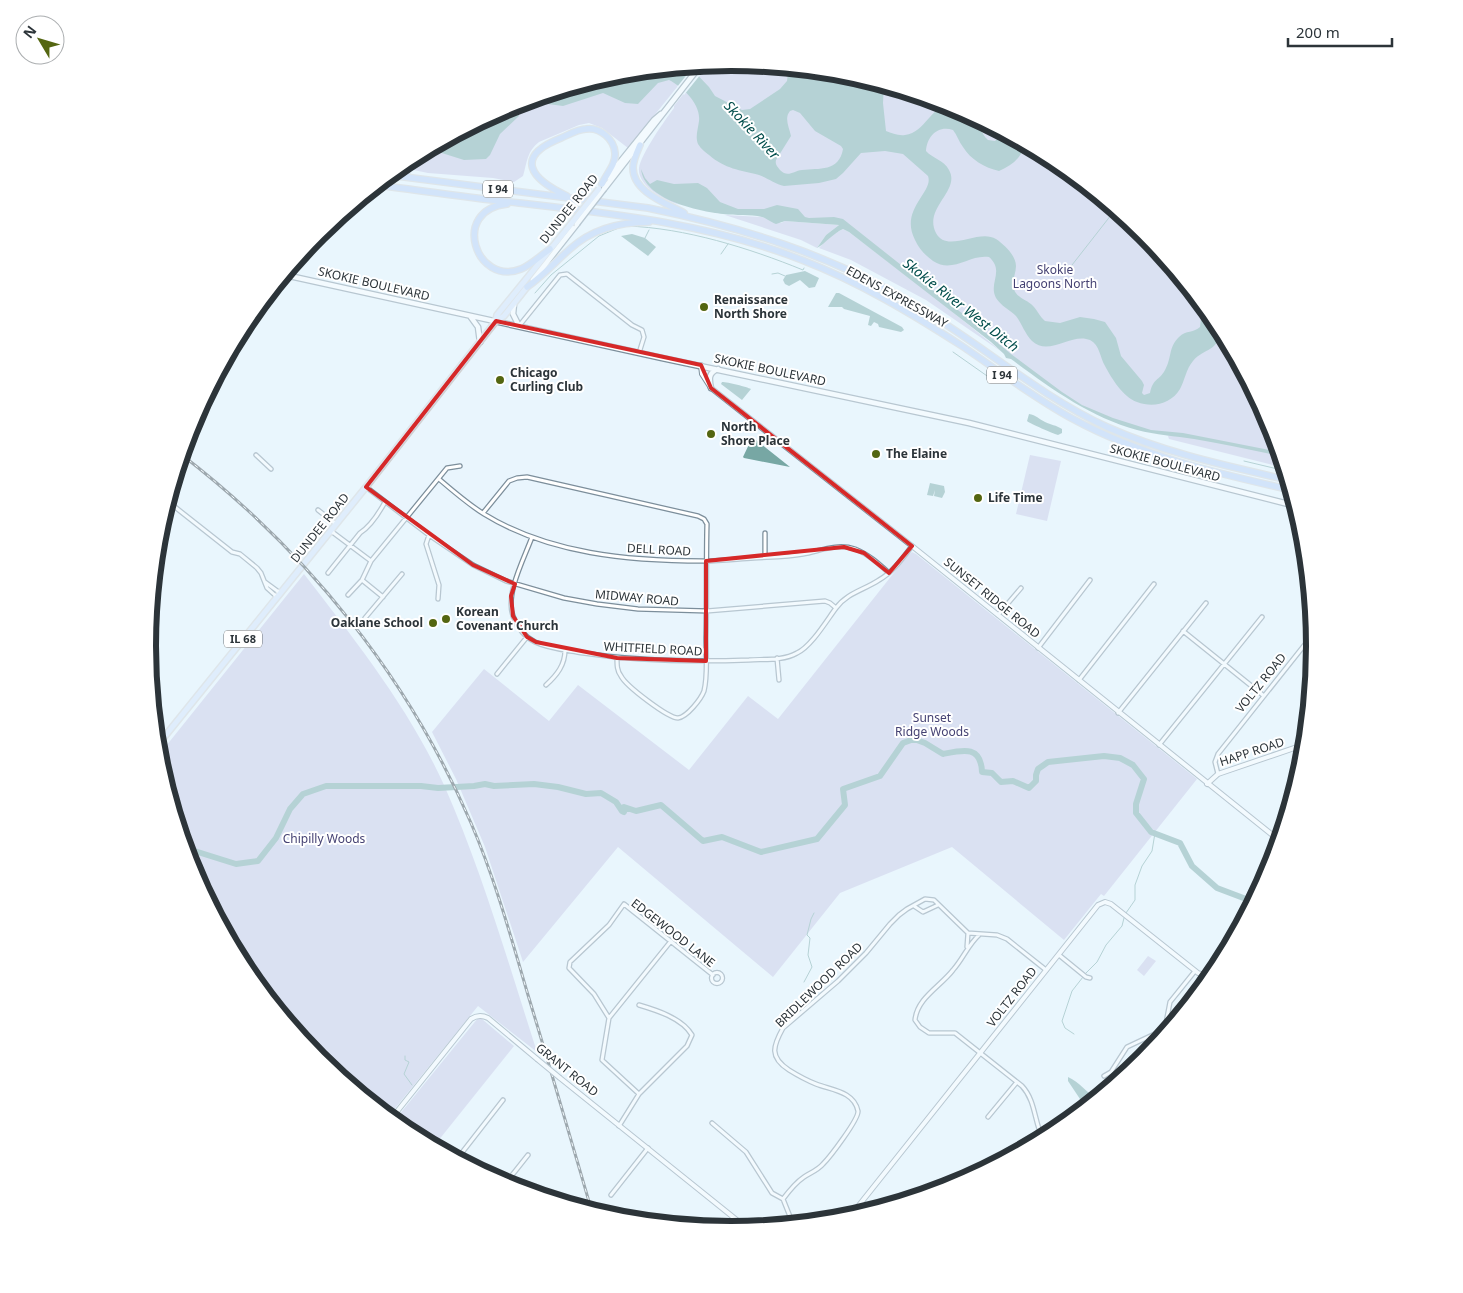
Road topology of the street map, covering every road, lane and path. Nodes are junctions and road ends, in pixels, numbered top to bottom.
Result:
1 (695, 72) edge
2 (662, 113) junction
3 (640, 145) junction
4 (404, 174) edge
5 (400, 176) edge
6 (426, 180) junction
7 (385, 187) edge
8 (602, 187) junction
9 (571, 198) junction
10 (517, 203) junction
11 (690, 217) junction
12 (668, 222) junction
13 (574, 224) junction
14 (550, 249) junction
15 (291, 276) edge
16 (527, 287) junction
17 (514, 303) junction
18 (469, 315) junction
19 (496, 321) junction
20 (519, 326) junction
21 (480, 342) junction
22 (640, 353) junction
23 (701, 365) junction
24 (719, 369) junction
25 (712, 388) junction
26 (256, 455) dead end
27 (460, 466) dead end
28 (271, 468) dead end
29 (1281, 478) edge
30 (439, 479) junction
31 (366, 487) junction
32 (1284, 488) edge
33 (385, 502) junction
34 (1289, 504) edge
35 (174, 506) edge
36 (318, 510) dead end
37 (483, 513) junction
38 (407, 518) junction
39 (336, 524) junction
40 (331, 530) junction
41 (765, 533) dead end
42 (429, 535) junction
43 (532, 537) junction
44 (350, 545) junction
45 (912, 546) junction
46 (765, 558) junction
47 (371, 561) junction
48 (706, 561) junction
49 (328, 573) dead end
50 (889, 573) junction
51 (402, 574) dead end
52 (362, 580) junction
53 (1090, 580) dead end
54 (515, 584) junction
55 (1154, 584) dead end
56 (1021, 588) dead end
57 (279, 595) junction
58 (348, 596) dead end
59 (383, 596) junction
60 (438, 599) dead end
61 (1206, 603) dead end
62 (836, 608) junction
63 (707, 611) junction
64 (998, 615) junction
65 (1262, 616) dead end
66 (365, 618) dead end
67 (1183, 631) junction
68 (527, 637) junction
69 (1307, 642) edge
70 (1038, 648) junction
71 (564, 650) junction
72 (617, 658) junction
73 (777, 658) junction
74 (706, 662) junction
75 (1224, 664) junction
76 (497, 674) dead end
77 (779, 680) dead end
78 (1078, 680) junction
79 (546, 685) dead end
80 (1264, 696) junction
81 (1118, 713) junction
82 (164, 738) edge
83 (1159, 745) junction
84 (1298, 747) edge
85 (1218, 774) junction
86 (1207, 784) junction
87 (1274, 836) edge
88 (938, 905) junction
89 (914, 906) junction
90 (968, 933) junction
91 (979, 934) junction
92 (670, 942) junction
93 (966, 949) junction
94 (1059, 955) junction
95 (1046, 970) junction
96 (1195, 971) junction
97 (713, 975) dead end
98 (1204, 975) edge
99 (1090, 978) dead end
100 (639, 1005) dead end
101 (609, 1018) junction
102 (1166, 1024) edge
103 (1157, 1033) edge
104 (981, 1053) junction
105 (1104, 1076) dead end
106 (1017, 1082) junction
107 (639, 1094) junction
108 (503, 1100) dead end
109 (396, 1113) edge
110 (988, 1117) dead end
111 (712, 1123) dead end
112 (619, 1126) junction
113 (1039, 1132) edge
114 (648, 1148) junction
115 (461, 1154) edge
116 (528, 1155) dead end
117 (510, 1178) edge
118 (611, 1195) dead end
119 (783, 1199) junction
120 (857, 1208) edge
121 (791, 1219) edge
122 (739, 1222) edge

1 - 2 main road, DUNDEE ROAD
2 - 3 main road, DUNDEE ROAD
2 - 8 main road, DUNDEE ROAD
3 - 8 main road, DUNDEE ROAD
3 - 11 highway
4 - 6 highway, I 94
5 - 6 highway
6 - 9 highway, EDENS EXPRESSWAY / I 94
7 - 10 highway, EDENS EXPRESSWAY / I 94
8 - 9 highway
8 - 13 main road, DUNDEE ROAD / IL 68, bridge
9 - 11 highway, EDENS EXPRESSWAY / I 94
10 - 12 highway, EDENS EXPRESSWAY / I 94
10 - 14 highway
11 - 29 highway, EDENS EXPRESSWAY / I 94
12 - 16 highway
12 - 32 highway, EDENS EXPRESSWAY / I 94
13 - 14 main road, DUNDEE ROAD / IL 68
13 - 16 main road, DUNDEE ROAD
14 - 19 main road, DUNDEE ROAD / IL 68
15 - 18 main road, SKOKIE BOULEVARD
16 - 17 main road, DUNDEE ROAD / IL 68
17 - 19 main road, DUNDEE ROAD / IL 68
17 - 20 main road
18 - 19 main road, SKOKIE BOULEVARD
18 - 21 main road
19 - 20 main road, SKOKIE BOULEVARD
19 - 21 main road, DUNDEE ROAD / IL 68
20 - 22 main road, SKOKIE BOULEVARD
20 - 22 street
21 - 31 main road, DUNDEE ROAD / IL 68
22 - 23 main road, SKOKIE BOULEVARD
23 - 24 main road, SKOKIE BOULEVARD
23 - 25 street, SUNSET RIDGE ROAD
24 - 25 main road
24 - 34 main road, SKOKIE BOULEVARD
25 - 45 street, SUNSET RIDGE ROAD
26 - 28 street
27 - 30 street
30 - 37 street, DELL ROAD
30 - 38 street
31 - 33 street, MIDWAY ROAD
31 - 39 main road, DUNDEE ROAD / IL 68
33 - 38 street, MIDWAY ROAD
33 - 44 street
35 - 57 street
36 - 39 street
37 - 43 street, DELL ROAD
37 - 48 street
38 - 42 street, MIDWAY ROAD
38 - 47 street
39 - 40 main road, DUNDEE ROAD / IL 68
40 - 44 street
40 - 57 main road, DUNDEE ROAD / IL 68
41 - 46 street
42 - 54 street, MIDWAY ROAD
42 - 60 street
43 - 48 street, DELL ROAD
43 - 54 street
44 - 47 street
44 - 49 street
45 - 50 street
45 - 64 street, SUNSET RIDGE ROAD
46 - 48 street, DELL ROAD
46 - 50 street, DELL ROAD
47 - 52 street
48 - 63 street
50 - 62 street
51 - 59 street
52 - 58 street
52 - 59 street
53 - 70 street
54 - 63 street, MIDWAY ROAD
54 - 68 street
55 - 78 street
56 - 64 street
57 - 82 main road, DUNDEE ROAD / IL 68
59 - 66 street
61 - 67 street
62 - 63 street, MIDWAY ROAD
62 - 73 street, WHITFIELD ROAD
63 - 74 street
64 - 70 street, SUNSET RIDGE ROAD
65 - 75 street
67 - 75 street
67 - 81 street
68 - 71 street, WHITFIELD ROAD
68 - 76 street
69 - 80 street, VOLTZ ROAD
70 - 78 street, SUNSET RIDGE ROAD
71 - 72 street, WHITFIELD ROAD
71 - 79 street
72 - 74 street, WHITFIELD ROAD
72 - 74 street
73 - 74 street, WHITFIELD ROAD
73 - 77 street
75 - 80 street
75 - 83 street
78 - 81 street, SUNSET RIDGE ROAD
80 - 85 street, VOLTZ ROAD
81 - 83 street, SUNSET RIDGE ROAD
83 - 86 street, SUNSET RIDGE ROAD
84 - 85 street, HAPP ROAD
85 - 86 street, HAPP ROAD
86 - 87 street, SUNSET RIDGE ROAD
88 - 89 street
88 - 89 street, BRIDLEWOOD ROAD
88 - 90 street
89 - 119 street, BRIDLEWOOD ROAD
90 - 91 street
90 - 93 street
91 - 93 street
91 - 95 street
92 - 97 street, EDGEWOOD LANE
92 - 101 street
92 - 101 street, EDGEWOOD LANE
93 - 104 street
94 - 95 street, VOLTZ ROAD
94 - 96 street, VOLTZ ROAD
94 - 99 street
95 - 104 street, VOLTZ ROAD
96 - 98 street, VOLTZ ROAD
96 - 102 street
100 - 107 street
101 - 107 street
103 - 105 street
104 - 106 street
104 - 120 street, VOLTZ ROAD
106 - 110 street
106 - 113 street
107 - 112 street
108 - 115 street
109 - 112 street, GRANT ROAD, bridge
111 - 119 street
112 - 114 street, GRANT ROAD
114 - 118 street
114 - 122 street, GRANT ROAD
116 - 117 street
119 - 121 street

